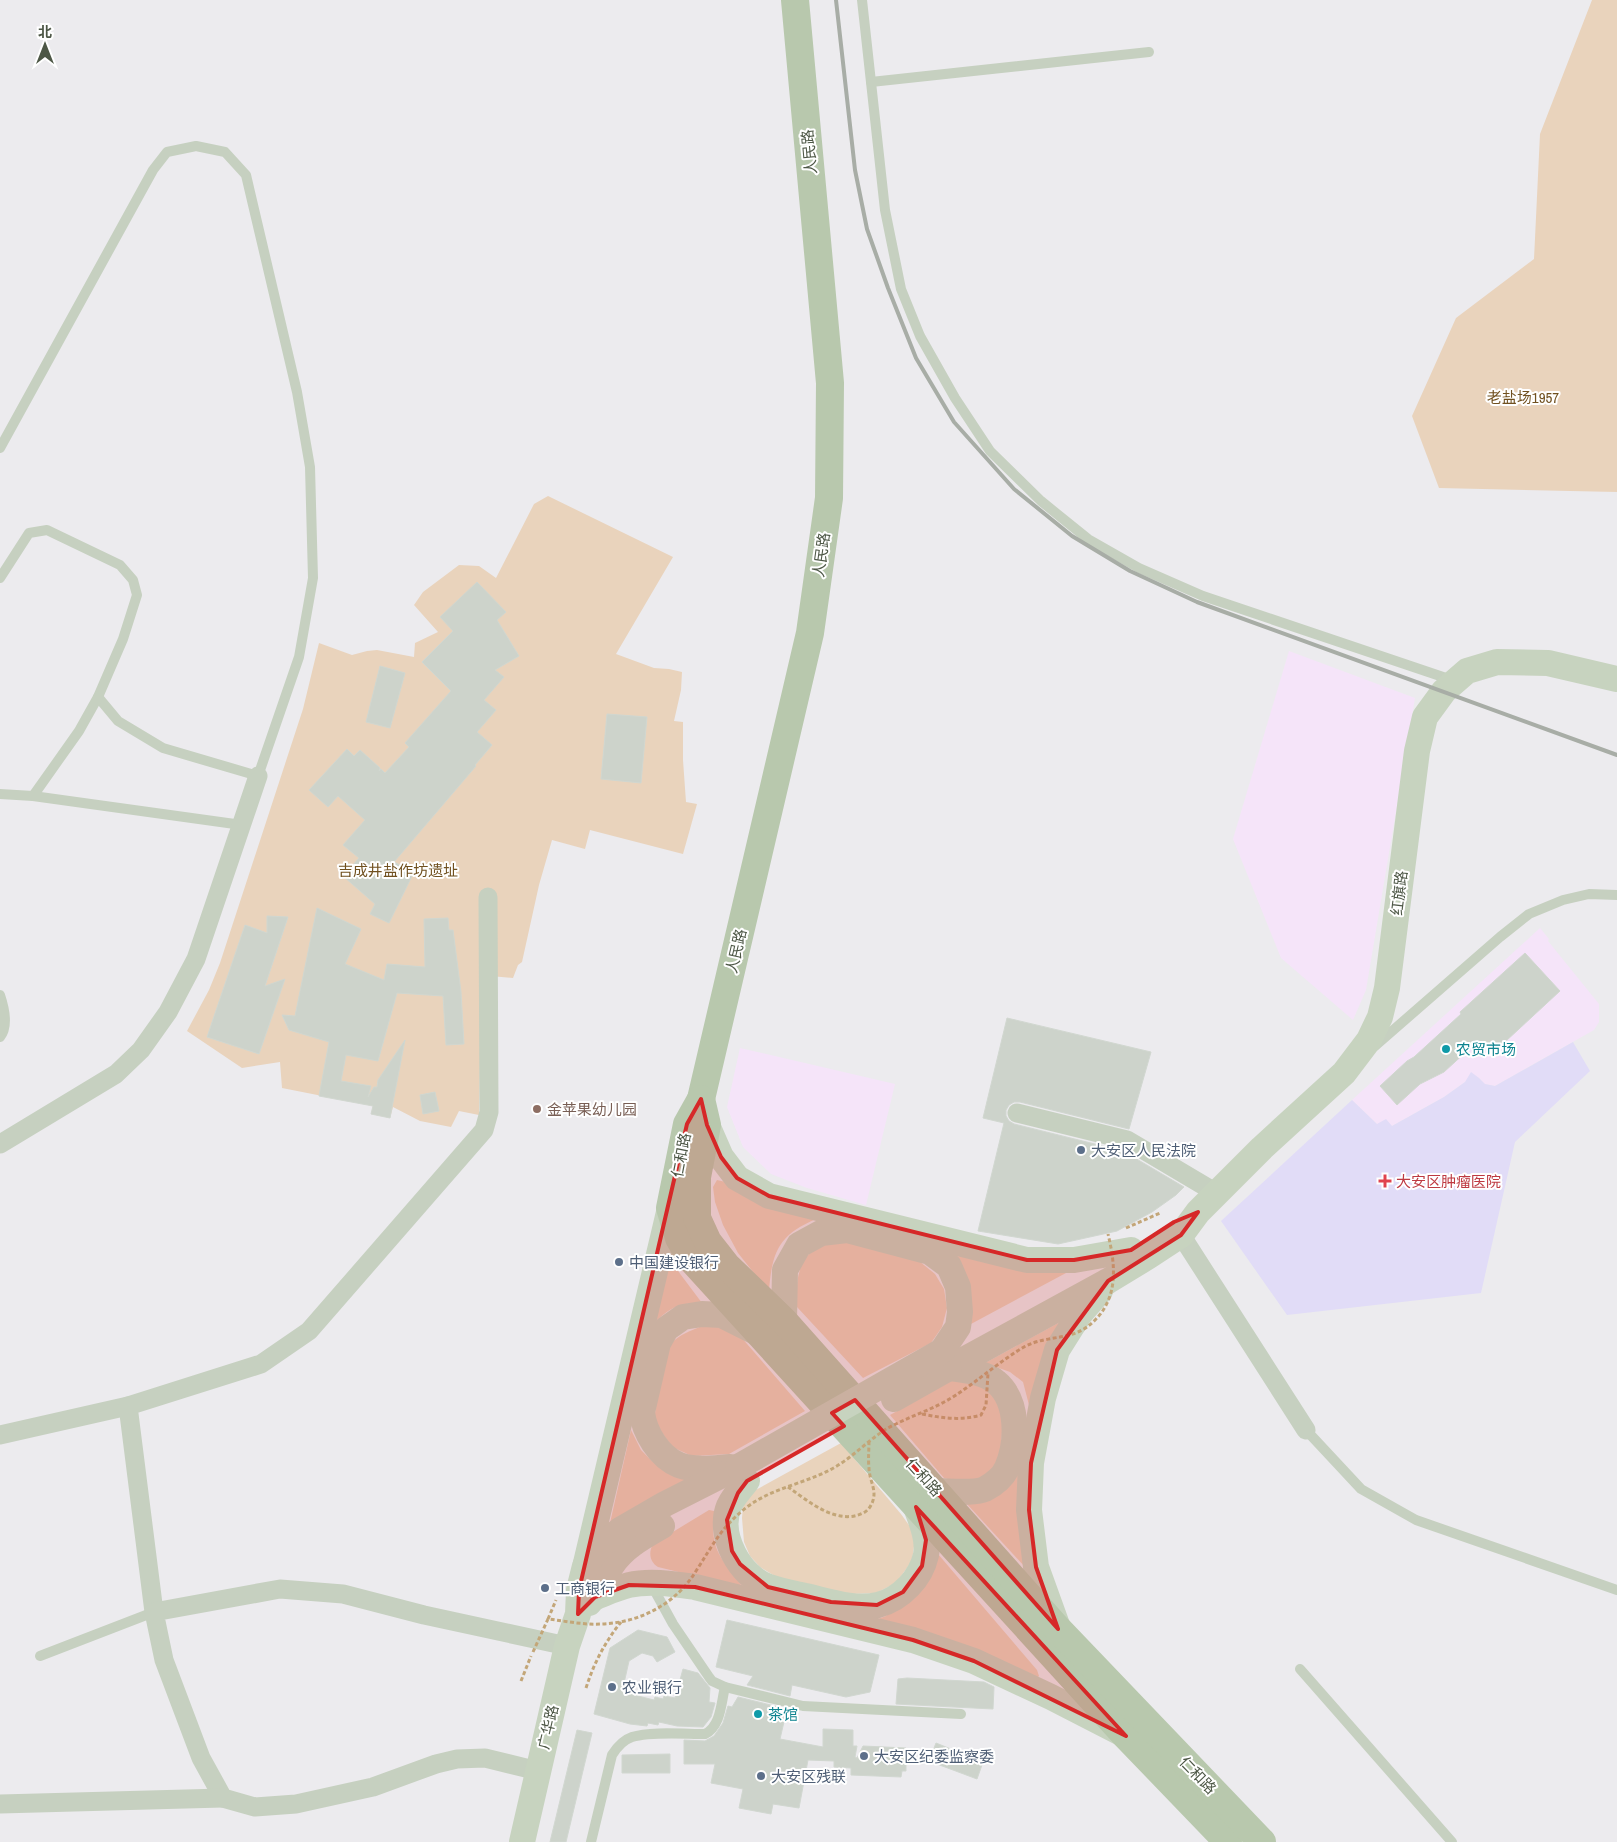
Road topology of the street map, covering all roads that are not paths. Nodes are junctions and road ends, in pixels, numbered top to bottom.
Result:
1 (795, 0) edge
2 (862, 0) edge
3 (1149, 52) dead end
4 (871, 82) junction
5 (0, 448) edge
6 (0, 578) edge
7 (1617, 679) edge
8 (1455, 682) junction
9 (98, 697) junction
10 (258, 776) junction
11 (0, 794) edge
12 (32, 796) junction
13 (242, 825) junction
14 (1617, 896) edge
15 (488, 897) dead end
16 (0, 995) edge
17 (0, 1037) edge
18 (1344, 1073) junction
19 (704, 1112) junction
20 (1017, 1113) dead end
21 (0, 1144) edge
22 (1218, 1194) junction
23 (670, 1208) junction
24 (1198, 1212) junction
25 (1181, 1235) junction
26 (1123, 1237) junction
27 (1108, 1280) junction
28 (773, 1328) junction
29 (946, 1359) junction
30 (128, 1406) junction
31 (1306, 1430) joint
32 (0, 1435) edge
33 (743, 1474) junction
34 (926, 1499) junction
35 (585, 1566) junction
36 (650, 1583) junction
37 (1617, 1590) edge
38 (586, 1605) junction
39 (154, 1612) junction
40 (1058, 1629) junction
41 (567, 1646) junction
42 (40, 1656) dead end
43 (1300, 1669) dead end
44 (725, 1688) junction
45 (961, 1714) dead end
46 (1126, 1736) junction
47 (538, 1771) junction
48 (223, 1798) junction
49 (0, 1804) edge
50 (522, 1842) edge
51 (590, 1842) edge
52 (1228, 1842) edge
53 (1262, 1842) edge
54 (1452, 1842) edge

1 - 19 main road, 人民路
2 - 4 lane
3 - 4 lane
4 - 8 lane
5 - 10 lane
6 - 9 lane
7 - 8 main road, 红旗路
8 - 18 main road, 红旗路
9 - 10 lane
9 - 12 lane
10 - 13 street
11 - 12 lane
12 - 13 lane
13 - 21 street
14 - 18 lane
15 - 30 street
16 - 17 lane
18 - 22 main road, 红旗路
19 - 23 main road, 仁和路
19 - 26 main road
19 - 28 main road, 仁和路
20 - 22 street
22 - 24 main road, 红旗路
23 - 28 main road, 仁和路
23 - 35 main road
24 - 25 main road
24 - 26 main road
25 - 27 main road
25 - 31 street
26 - 29 main road
27 - 29 main road
27 - 40 main road
28 - 29 main road
28 - 33 main road
28 - 34 main road, 仁和路
29 - 33 main road, bridge
29 - 34 main road
30 - 32 street
30 - 39 street
31 - 37 lane
33 - 34 main road
33 - 35 main road
33 - 38 main road
34 - 40 main road, 仁和路
34 - 46 main road, 仁和路
35 - 38 main road
36 - 38 main road
36 - 44 lane
36 - 46 main road
38 - 41 main road, 广华路
39 - 41 street
39 - 42 lane
39 - 48 street
40 - 53 main road, 仁和路
41 - 47 main road, 广华路
43 - 54 lane
44 - 45 lane
44 - 51 lane
46 - 52 main road, 仁和路
47 - 48 street
47 - 50 main road, 广华路
48 - 49 street

